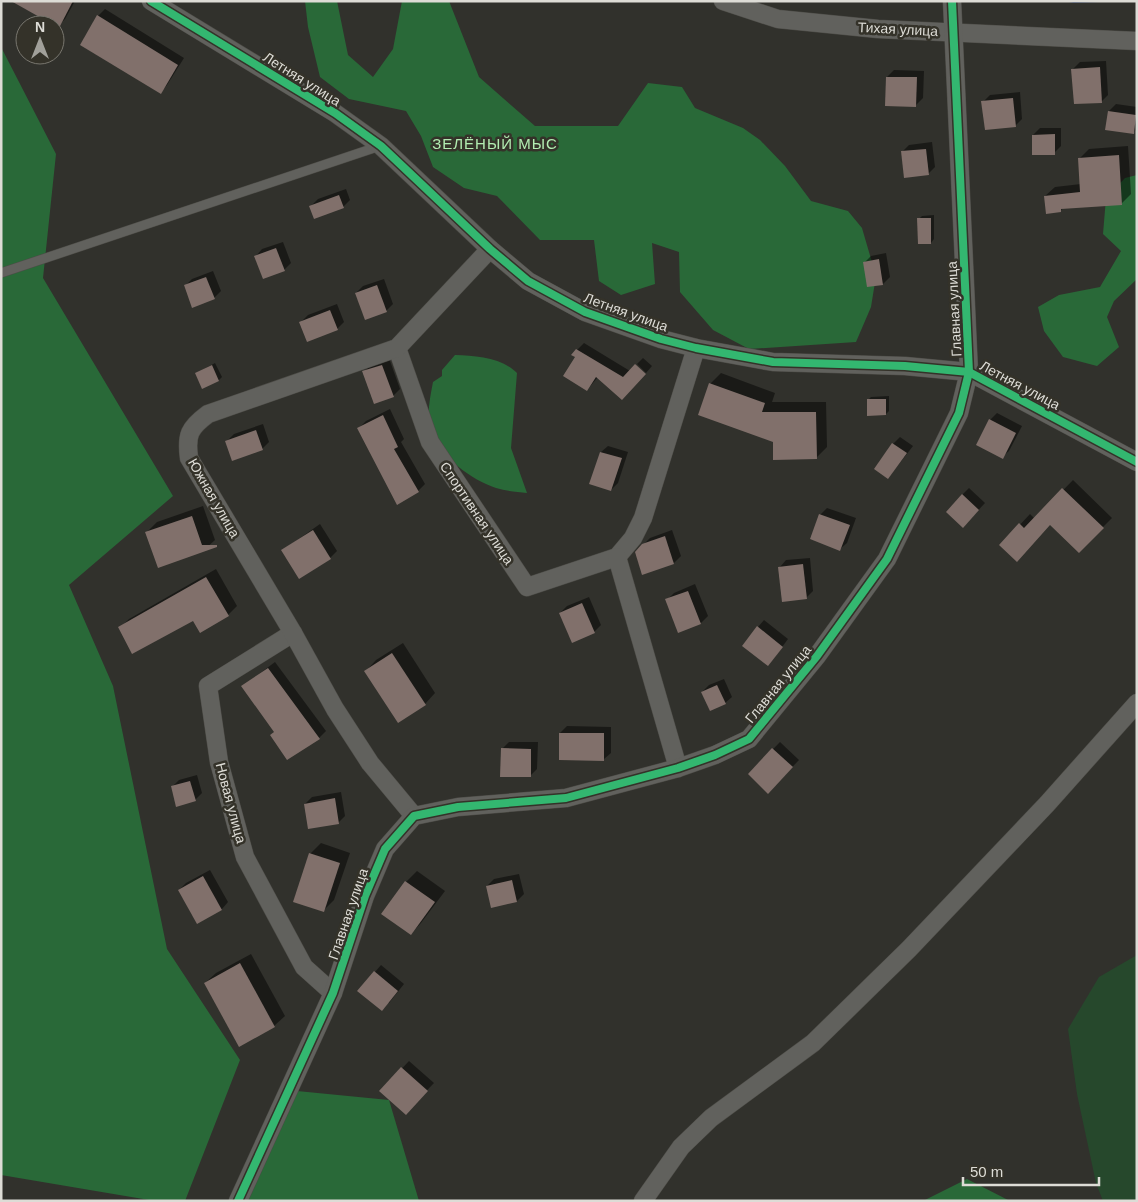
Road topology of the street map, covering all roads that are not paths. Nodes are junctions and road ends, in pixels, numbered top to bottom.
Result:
1 (151, 1) edge
2 (723, 1) edge
3 (952, 1) edge
4 (953, 32) junction
5 (1137, 41) edge
6 (381, 146) junction
7 (490, 249) junction
8 (1, 273) edge
9 (397, 348) junction
10 (696, 348) junction
11 (970, 372) junction
12 (1137, 462) edge
13 (617, 557) junction
14 (294, 633) junction
15 (1137, 703) edge
16 (678, 768) junction
17 (414, 816) junction
18 (333, 993) junction
19 (238, 1201) edge
20 (643, 1201) edge

1 - 6 street, Летняя улица
2 - 4 street, Тихая улица
3 - 4 street, Главная улица
4 - 5 street, Тихая улица
4 - 11 street, Главная улица
6 - 7 street, Летняя улица
6 - 8 lane
7 - 9 street, Южная улица
7 - 10 street, Летняя улица
9 - 13 street, Спортивная улица
9 - 14 street, Южная улица
10 - 11 street, Летняя улица
10 - 13 street
11 - 12 street, Летняя улица
11 - 16 street, Главная улица
13 - 16 street
14 - 17 street, Южная улица
14 - 18 street, Новая улица
15 - 20 street
16 - 17 street, Главная улица
17 - 18 street, Главная улица
18 - 19 street, Главная улица

